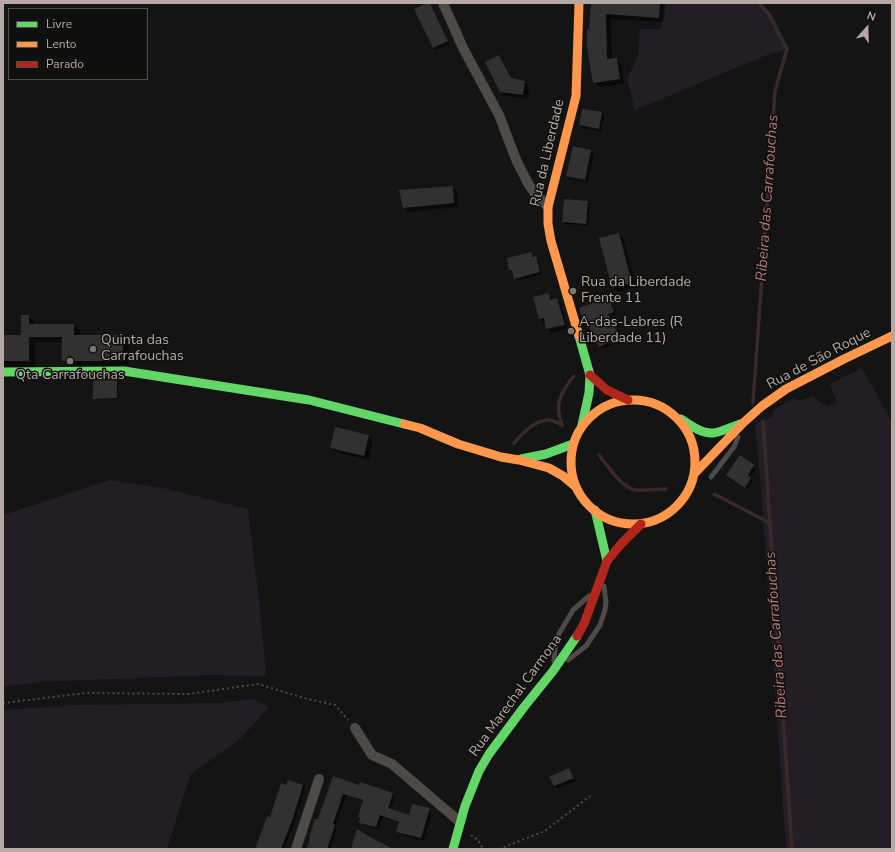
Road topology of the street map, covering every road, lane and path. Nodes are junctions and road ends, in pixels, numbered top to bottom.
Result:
1 (443, 3) edge
2 (580, 3) edge
3 (548, 207) junction
4 (892, 336) edge
5 (3, 372) edge
6 (590, 375) junction
7 (628, 400) junction
8 (677, 417) junction
9 (743, 423) junction
10 (582, 425) junction
11 (573, 444) junction
12 (519, 460) junction
13 (695, 473) junction
14 (711, 477) dead end
15 (576, 487) junction
16 (595, 510) junction
17 (641, 524) junction
18 (607, 561) junction
19 (602, 575) junction
20 (597, 589) junction
21 (553, 671) junction
22 (3, 703) edge
23 (355, 728) joint
24 (319, 779) dead end
25 (590, 796) dead end
26 (460, 825) junction
27 (296, 849) edge
28 (453, 849) edge
29 (484, 849) edge
30 (499, 849) edge

1 - 3 street
2 - 3 main road, Rua da Liberdade
3 - 6 main road, Rua da Liberdade
4 - 9 main road, Rua de São Roque
5 - 12 main road
6 - 7 main road
6 - 10 main road, Rua da Liberdade
7 - 8 main road
7 - 10 main road
8 - 9 main road, Rua de São Roque
8 - 13 main road
9 - 13 main road, Rua de São Roque
9 - 14 lane
10 - 11 main road
11 - 12 main road
11 - 15 main road
12 - 15 main road
13 - 17 main road
15 - 16 main road
16 - 17 main road
16 - 18 main road
17 - 18 main road, Rua Marechal Carmona
18 - 19 main road, Rua Marechal Carmona
19 - 20 main road, Rua Marechal Carmona
19 - 21 lane
20 - 21 main road, Rua Marechal Carmona
20 - 21 lane
21 - 26 main road, Rua Marechal Carmona
22 - 23 path
23 - 26 street
24 - 27 street
25 - 30 path
26 - 28 main road, Rua Marechal Carmona
26 - 29 path

